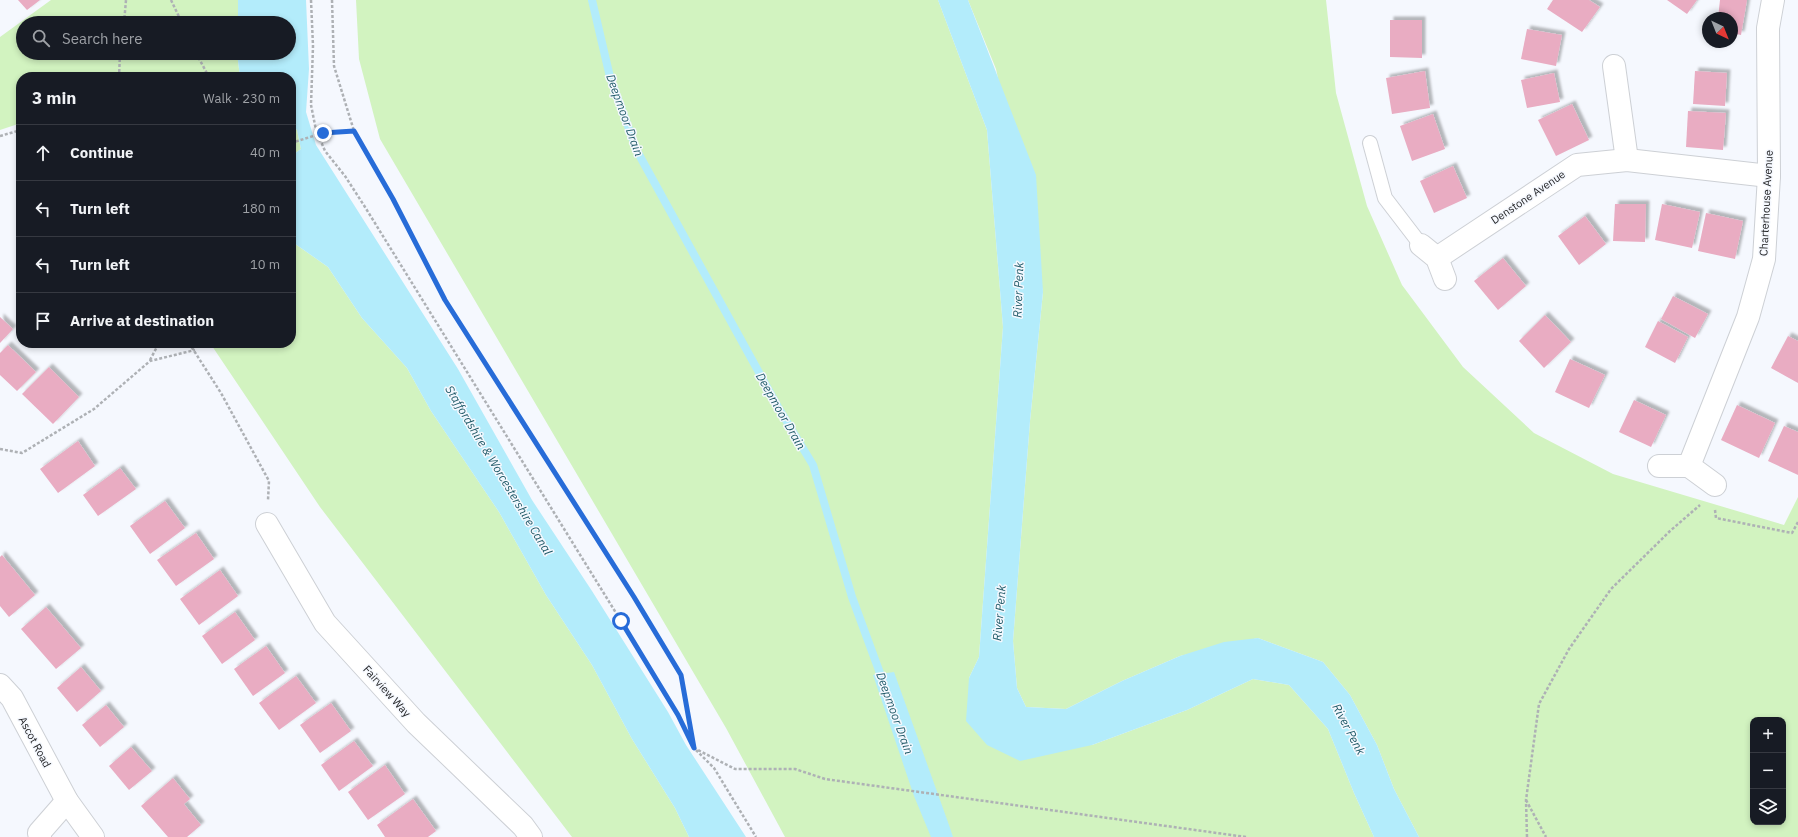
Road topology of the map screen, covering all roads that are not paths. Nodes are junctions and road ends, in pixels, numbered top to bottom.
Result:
1 (1773, 0) edge
2 (1614, 66) dead end
3 (1370, 143) dead end
4 (1627, 160) junction
5 (1769, 176) junction
6 (1429, 252) junction
7 (1445, 280) dead end
8 (1659, 466) dead end
9 (1689, 466) junction
10 (1711, 498) road end
11 (267, 524) road end
12 (0, 685) edge
13 (68, 801) junction
14 (40, 837) edge
15 (93, 837) edge
16 (531, 837) edge

1 - 5 street, Charterhouse Avenue
2 - 4 street
3 - 6 lane
4 - 5 street, Denstone Avenue
4 - 6 street, Denstone Avenue
5 - 9 street, Charterhouse Avenue
6 - 7 street
8 - 9 street
9 - 10 street
11 - 16 street, Fairview Way
12 - 13 street, Ascot Road
13 - 14 street
13 - 15 street, Ascot Road

